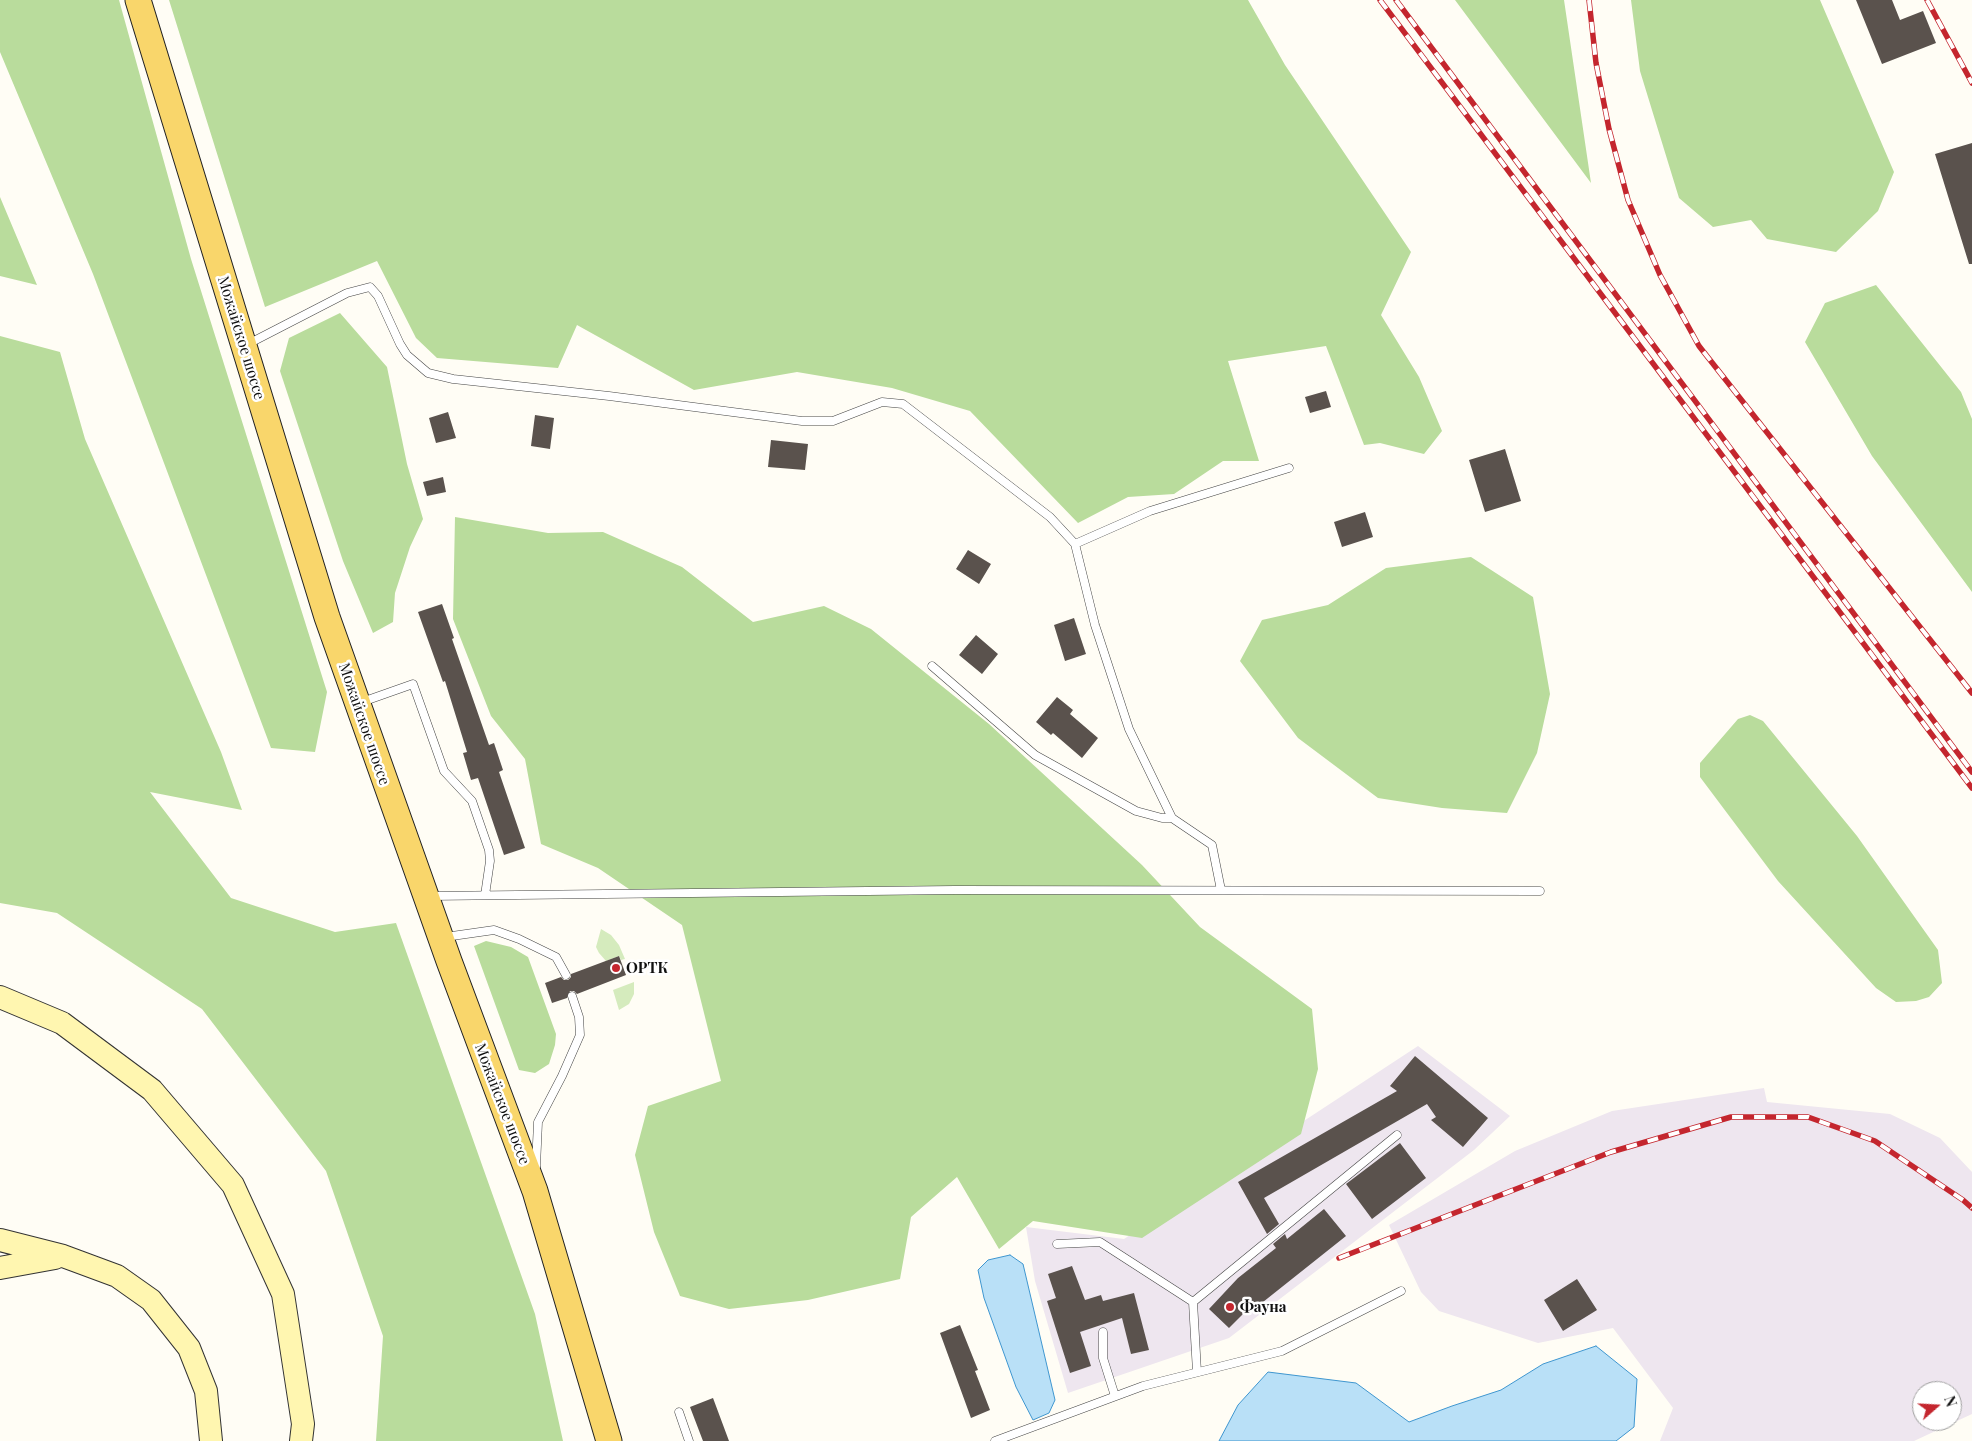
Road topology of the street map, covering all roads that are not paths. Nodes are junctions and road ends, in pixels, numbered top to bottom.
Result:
1 (138, 0) edge
2 (244, 346) junction
3 (1288, 468) dead end
4 (1074, 544) junction
5 (932, 666) dead end
6 (357, 704) junction
7 (1172, 818) junction
8 (1221, 890) junction
9 (1540, 891) dead end
10 (485, 895) junction
11 (425, 896) junction
12 (440, 938) junction
13 (566, 975) dead end
14 (572, 996) dead end
15 (0, 998) edge
16 (1397, 1134) dead end
17 (535, 1191) junction
18 (0, 1240) edge
19 (1057, 1244) dead end
20 (63, 1256) junction
21 (0, 1268) edge
22 (1401, 1291) dead end
23 (1193, 1302) junction
24 (1103, 1332) dead end
25 (1197, 1372) junction
26 (1115, 1396) junction
27 (678, 1412) dead end
28 (211, 1441) edge
29 (301, 1441) edge
30 (610, 1441) edge
31 (689, 1441) edge
32 (995, 1441) edge

1 - 2 main road, Можайское шоссе
2 - 4 lane
2 - 6 main road, Можайское шоссе
3 - 4 lane
4 - 7 lane
5 - 7 lane
6 - 10 lane
6 - 11 main road, Можайское шоссе
7 - 8 lane
8 - 9 lane
8 - 10 lane
10 - 11 lane
11 - 12 main road, Можайское шоссе
12 - 13 lane
12 - 17 main road, Можайское шоссе
14 - 17 lane
15 - 29 main road
16 - 23 lane
17 - 30 main road, Можайское шоссе
18 - 20 main road
19 - 23 lane
20 - 21 main road
20 - 28 main road
22 - 25 lane
23 - 25 lane
24 - 26 lane
25 - 26 lane
26 - 32 lane
27 - 31 lane

